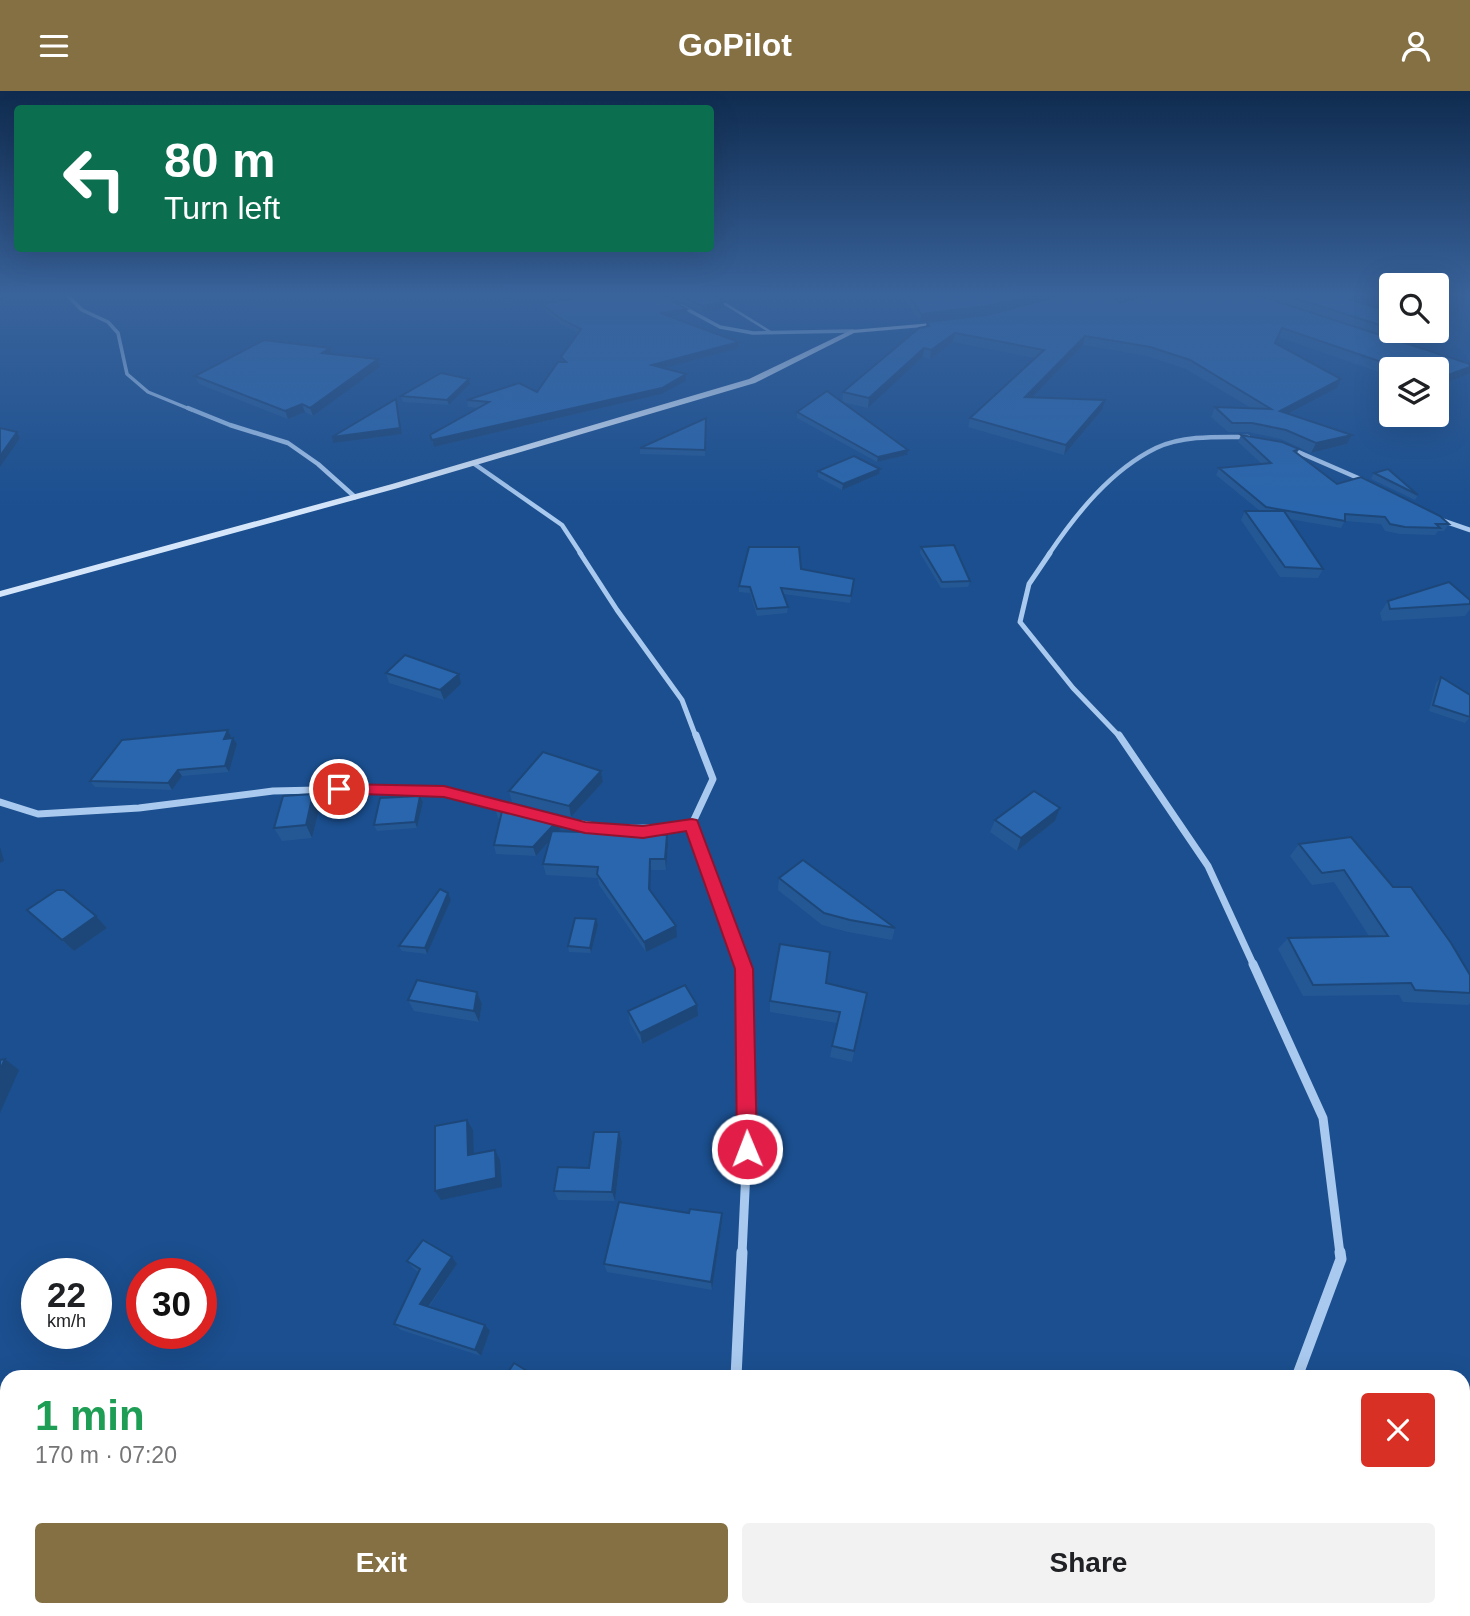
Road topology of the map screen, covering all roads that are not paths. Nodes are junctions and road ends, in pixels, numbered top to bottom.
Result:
1 (125, 365) edge
2 (784, 365) edge
3 (1258, 439) edge
4 (1279, 444) edge
5 (473, 463) junction
6 (1368, 483) edge
7 (355, 497) junction
8 (1437, 518) edge
9 (1470, 530) edge
10 (0, 594) edge
11 (0, 802) edge
12 (510, 808) edge
13 (548, 817) edge
14 (692, 824) junction
15 (736, 1370) edge
16 (1300, 1370) edge

1 - 7 street
2 - 5 street
3 - 16 street
4 - 6 street
5 - 7 street
5 - 14 street
7 - 10 street
8 - 9 street
11 - 12 street
13 - 14 street
14 - 15 street

